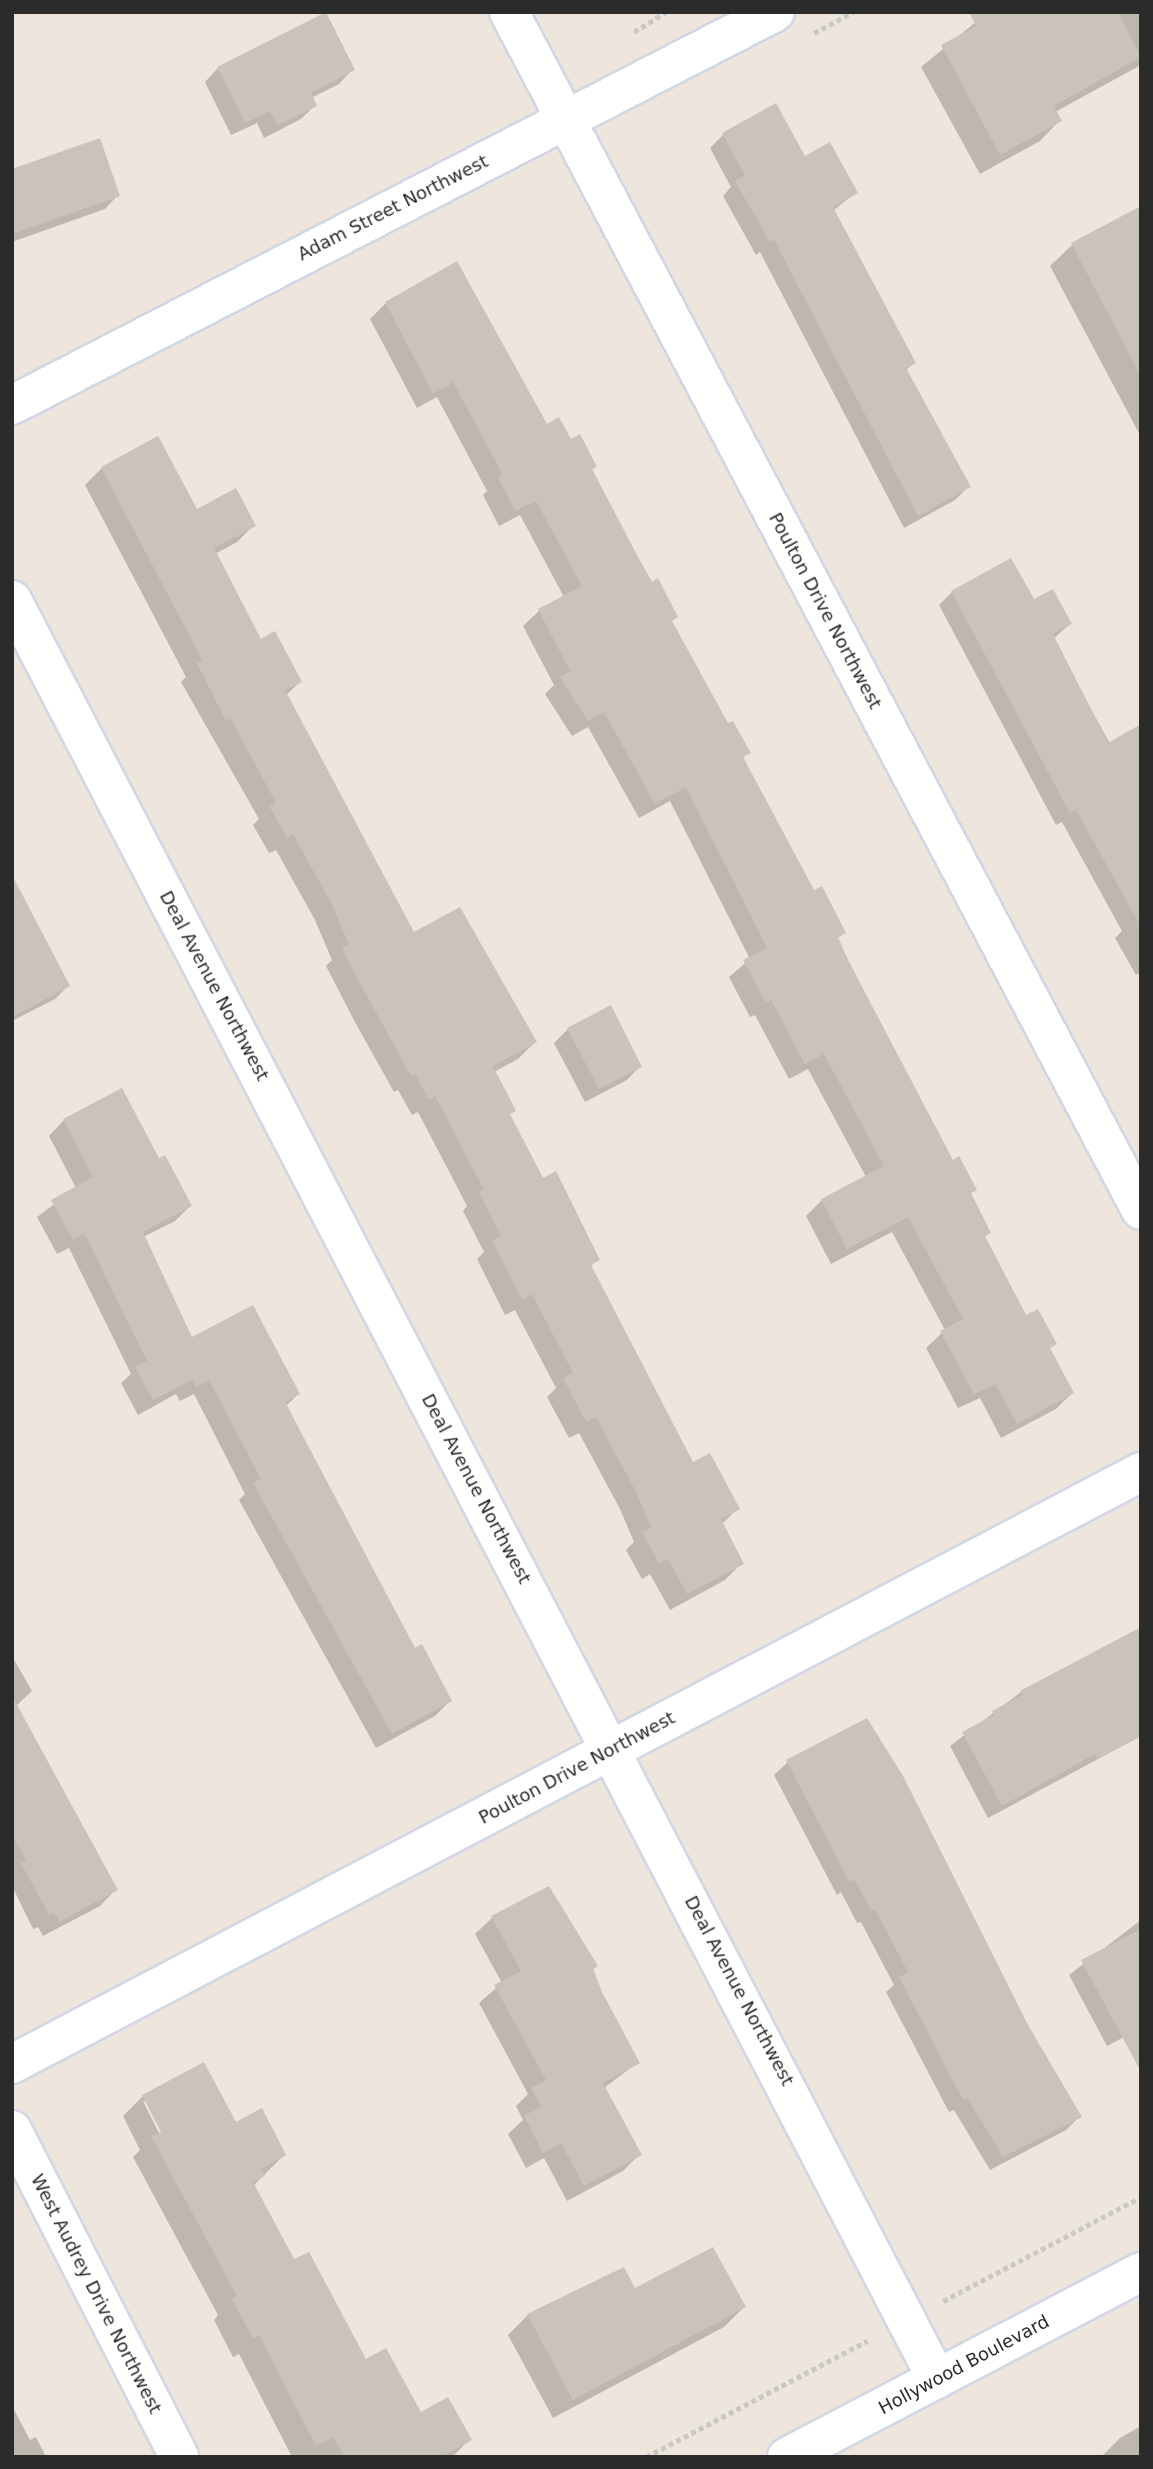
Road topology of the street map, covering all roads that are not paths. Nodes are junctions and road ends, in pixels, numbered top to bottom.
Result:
1 (509, 12) edge
2 (775, 12) edge
3 (566, 120) junction
4 (12, 405) edge
5 (12, 600) edge
6 (1141, 1210) edge
7 (1141, 1472) edge
8 (612, 1750) junction
9 (12, 2064) edge
10 (12, 2130) edge
11 (1141, 2272) edge
12 (937, 2379) junction
13 (179, 2457) edge
14 (787, 2457) edge

1 - 3 street, Poulton Drive Northwest
2 - 3 street, Adam Street Northwest
3 - 4 street, Adam Street Northwest
3 - 6 street, Poulton Drive Northwest
5 - 8 street, Deal Avenue Northwest
7 - 8 street, Poulton Drive Northwest
8 - 9 street, Poulton Drive Northwest
8 - 12 street, Deal Avenue Northwest
10 - 13 street, West Audrey Drive Northwest
11 - 12 street, Hollywood Boulevard
12 - 14 street, Hollywood Boulevard

